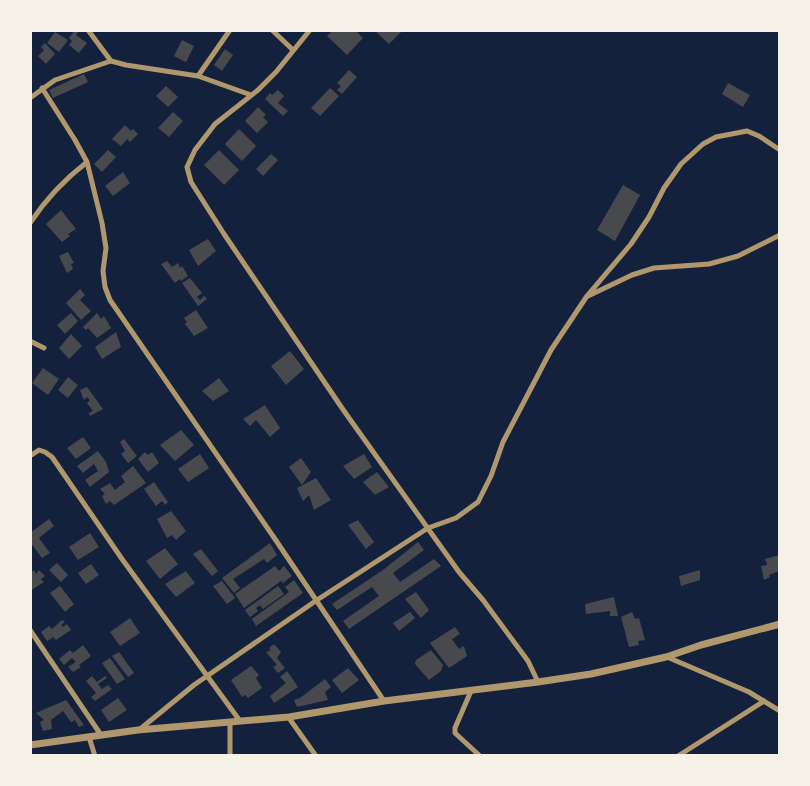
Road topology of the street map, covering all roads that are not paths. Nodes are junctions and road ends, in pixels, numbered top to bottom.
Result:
1 (88, 30) edge
2 (230, 30) edge
3 (272, 30) edge
4 (310, 30) edge
5 (293, 50) junction
6 (111, 61) junction
7 (198, 76) junction
8 (42, 88) junction
9 (251, 95) junction
10 (30, 98) edge
11 (780, 150) edge
12 (87, 162) junction
13 (30, 223) edge
14 (780, 235) edge
15 (587, 296) junction
16 (30, 341) edge
17 (44, 348) dead end
18 (30, 456) edge
19 (428, 528) junction
20 (317, 600) junction
21 (780, 624) edge
22 (30, 630) edge
23 (666, 657) junction
24 (207, 677) junction
25 (538, 682) junction
26 (471, 691) junction
27 (384, 701) junction
28 (764, 701) junction
29 (780, 711) edge
30 (289, 717) junction
31 (230, 721) junction
32 (240, 721) junction
33 (138, 730) junction
34 (101, 735) junction
35 (89, 737) junction
36 (30, 745) edge
37 (687, 753) edge
38 (95, 756) edge
39 (230, 756) edge
40 (316, 756) edge
41 (480, 756) edge
42 (678, 756) edge

1 - 6 street
2 - 7 street
3 - 5 street
4 - 5 street
5 - 9 street
6 - 7 street
6 - 8 street
7 - 9 street
8 - 10 street
8 - 12 street
9 - 19 street
11 - 15 street
12 - 13 street
12 - 20 street
14 - 15 street
15 - 19 street
16 - 17 street
18 - 24 street
19 - 20 street
19 - 25 street
20 - 24 street
20 - 27 street
21 - 23 street
22 - 34 street
23 - 25 street
23 - 28 street
24 - 32 street
24 - 33 street
25 - 26 street
26 - 27 street
26 - 41 street
27 - 30 street
28 - 29 street
28 - 37 street
30 - 32 street
30 - 40 street
31 - 32 street
31 - 33 street
31 - 39 street
33 - 34 street
34 - 35 street
35 - 36 street
35 - 38 street
37 - 42 street

